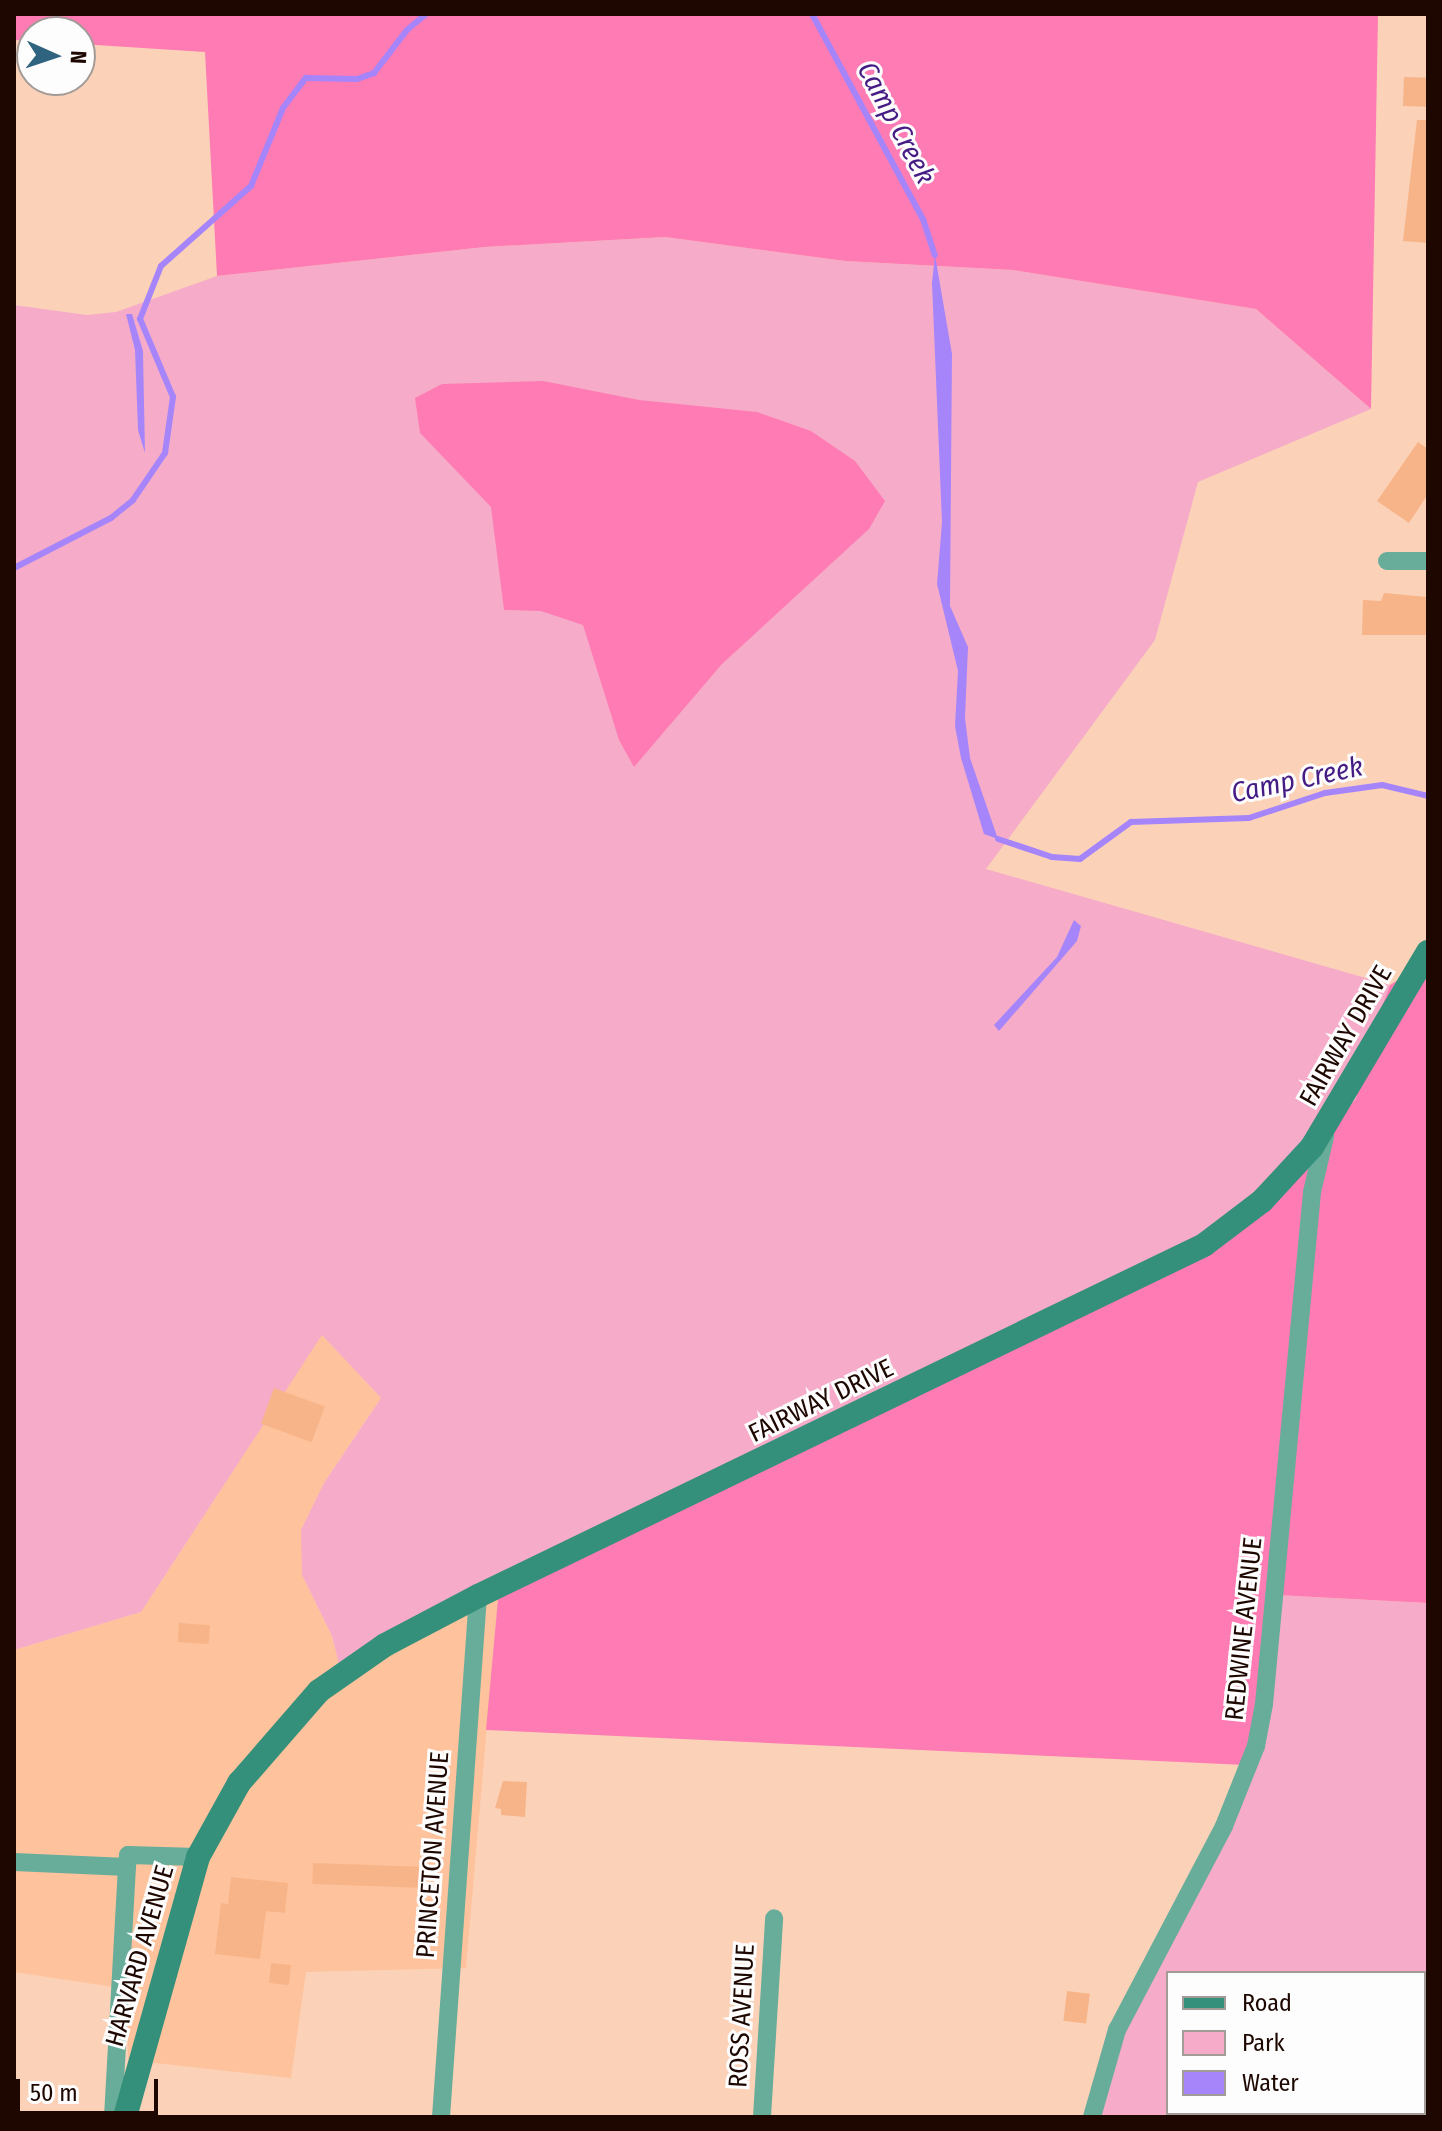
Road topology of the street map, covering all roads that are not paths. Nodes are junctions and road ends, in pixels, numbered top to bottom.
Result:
1 (1387, 561) dead end
2 (1428, 561) edge
3 (1428, 952) edge
4 (1334, 1116) junction
5 (478, 1596) junction
6 (198, 1857) junction
7 (14, 1862) edge
8 (127, 1867) junction
9 (774, 1918) dead end
10 (113, 2117) edge
11 (125, 2117) edge
12 (441, 2117) edge
13 (762, 2117) edge
14 (1092, 2117) edge

1 - 2 street
3 - 4 street, FAIRWAY DRIVE
4 - 5 street, FAIRWAY DRIVE
4 - 14 street, REDWINE AVENUE
5 - 6 street, FAIRWAY DRIVE
5 - 12 street, PRINCETON AVENUE
6 - 8 street
6 - 11 street, HARVARD AVENUE
7 - 8 street
8 - 10 street, HARVARD AVENUE
9 - 13 street, ROSS AVENUE

